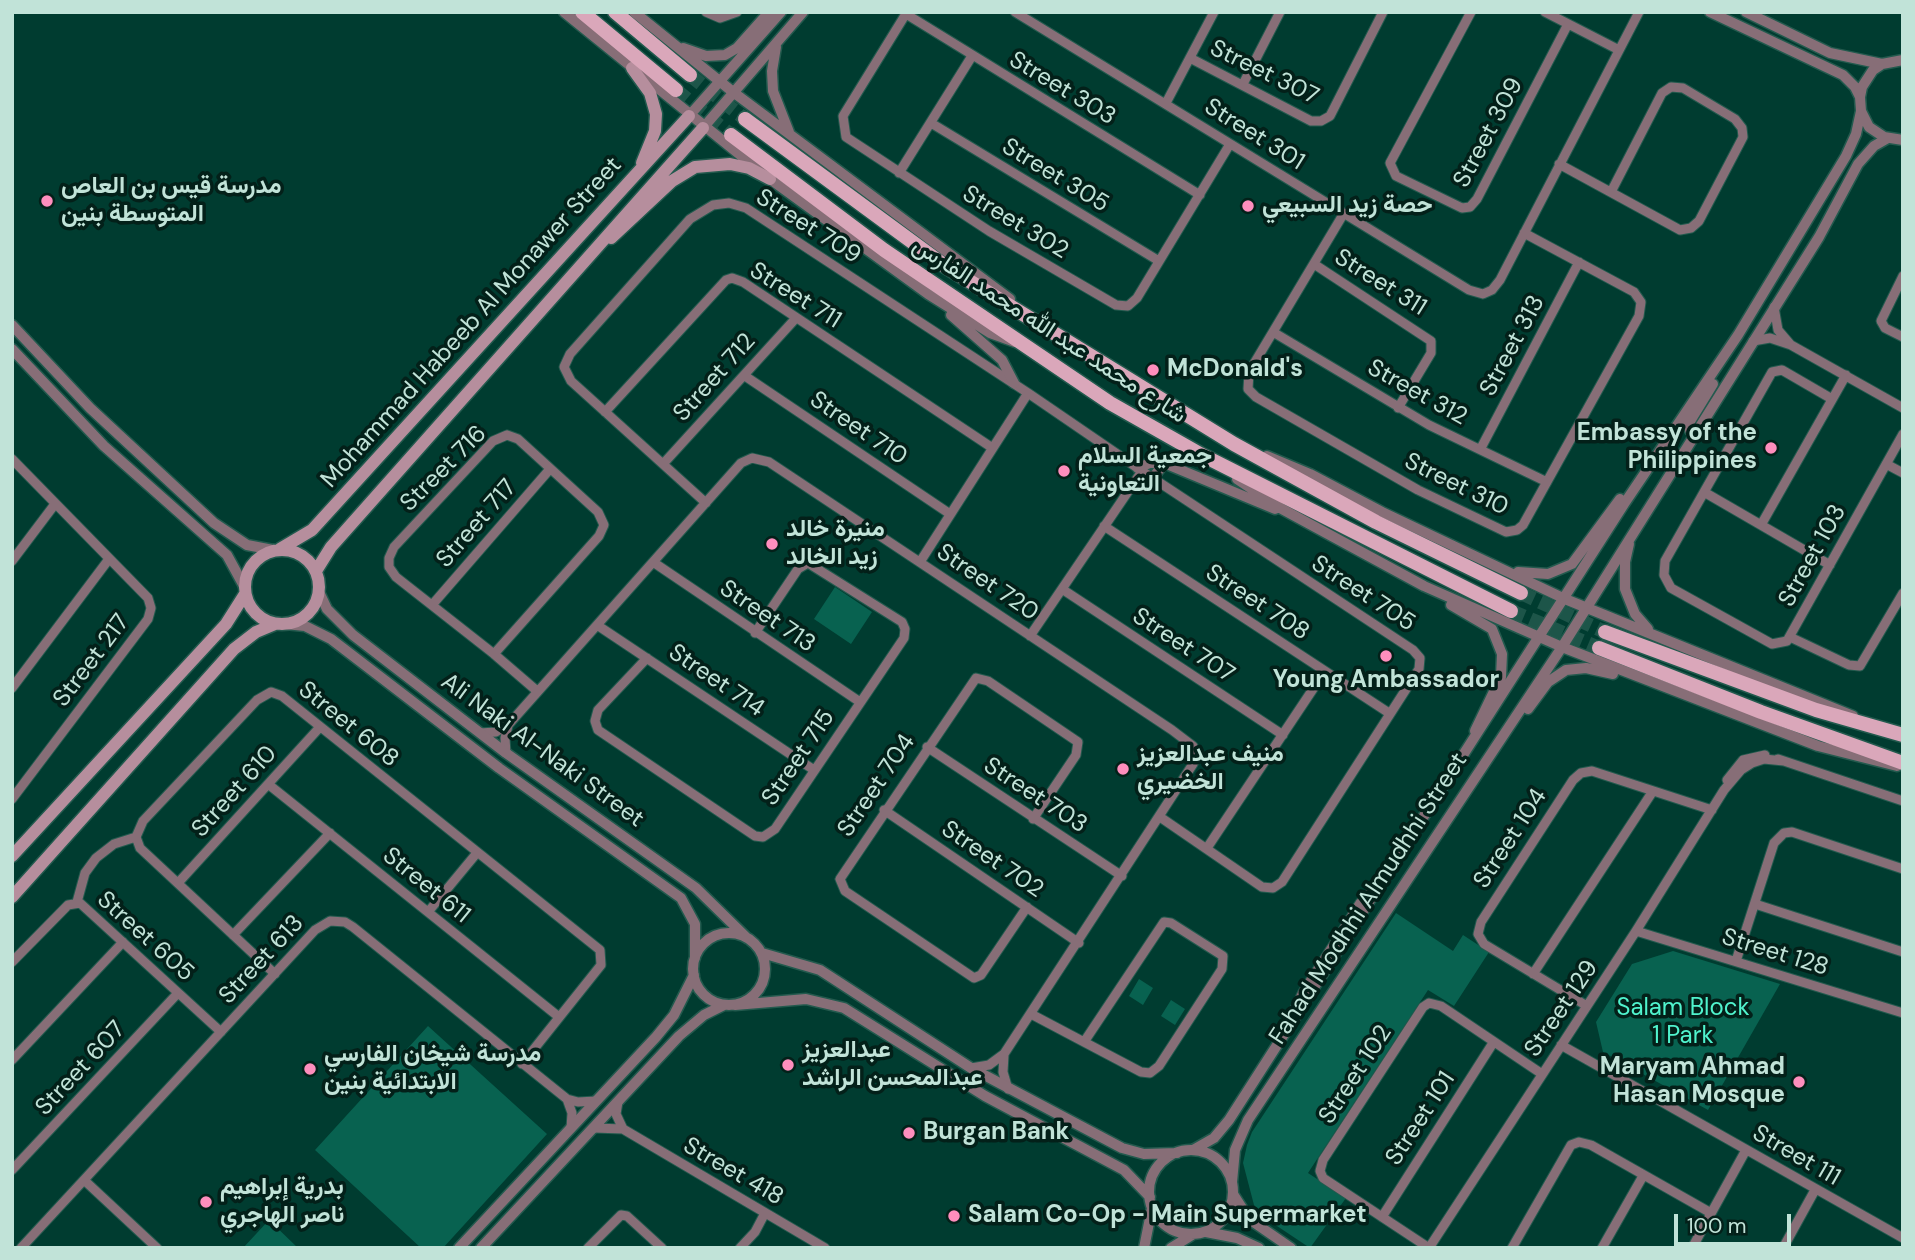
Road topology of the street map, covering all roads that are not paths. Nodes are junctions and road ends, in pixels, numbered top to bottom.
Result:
1 (564, 12) edge
2 (582, 12) edge
3 (615, 12) edge
4 (634, 12) edge
5 (706, 12) edge
6 (737, 12) edge
7 (769, 12) edge
8 (780, 12) edge
9 (803, 12) edge
10 (1015, 12) edge
11 (1214, 12) edge
12 (1280, 12) edge
13 (1383, 12) edge
14 (1471, 12) edge
15 (1545, 12) edge
16 (1639, 12) edge
17 (1710, 12) edge
18 (1746, 12) edge
19 (906, 13) edge
20 (1568, 24) junction
21 (777, 42) junction
22 (673, 44) junction
23 (1619, 50) junction
24 (972, 56) junction
25 (1190, 58) junction
26 (1903, 60) edge
27 (1882, 64) junction
28 (632, 68) junction
29 (690, 75) tunnel mouth
30 (720, 82) junction
31 (1243, 84) junction
32 (676, 90) tunnel mouth
33 (733, 93) junction
34 (1860, 97) junction
35 (1166, 103) junction
36 (1861, 111) junction
37 (689, 116) junction
38 (745, 119) tunnel mouth
39 (931, 123) junction
40 (703, 128) junction
41 (731, 135) tunnel mouth
42 (793, 137) junction
43 (1888, 138) junction
44 (1903, 140) edge
45 (1230, 144) junction
46 (1559, 164) junction
47 (638, 173) junction
48 (899, 173) junction
49 (770, 178) junction
50 (1611, 192) junction
51 (1199, 195) junction
52 (1344, 213) junction
53 (1524, 233) junction
54 (593, 250) junction
55 (1159, 261) junction
56 (1579, 262) junction
57 (1314, 264) junction
58 (1903, 276) edge
59 (928, 294) junction
60 (1774, 307) junction
61 (796, 318) junction
62 (1036, 322) junction
63 (12, 326) edge
64 (1273, 331) junction
65 (1738, 335) junction
66 (1903, 337) edge
67 (1753, 341) junction
68 (1017, 342) junction
69 (1791, 345) junction
70 (12, 349) edge
71 (1846, 375) junction
72 (745, 376) junction
73 (1014, 383) junction
74 (1028, 393) junction
75 (1832, 398) junction
76 (1398, 408) junction
77 (1903, 408) edge
78 (605, 412) junction
79 (1695, 432) junction
80 (1903, 434) edge
81 (991, 447) junction
82 (1480, 449) junction
83 (1245, 450) junction
84 (1200, 454) junction
85 (12, 459) edge
86 (1164, 463) junction
87 (663, 464) junction
88 (1886, 464) junction
89 (1650, 465) junction
90 (550, 469) junction
91 (1140, 469) junction
92 (1903, 473) edge
93 (1153, 478) junction
94 (1547, 482) junction
95 (1704, 492) junction
96 (706, 503) junction
97 (55, 504) junction
98 (1289, 512) junction
99 (950, 514) junction
100 (1104, 526) junction
101 (1761, 526) junction
102 (1634, 530) junction
103 (276, 550) junction
104 (109, 559) junction
105 (12, 561) edge
106 (653, 562) junction
107 (920, 562) junction
108 (1830, 565) junction
109 (1503, 569) junction
110 (316, 571) junction
111 (1062, 589) junction
112 (245, 590) junction
113 (319, 592) junction
114 (1435, 592) junction
115 (1521, 593) tunnel mouth
116 (1903, 593) edge
117 (1565, 598) junction
118 (432, 605) junction
119 (1586, 608) junction
120 (1511, 611) tunnel mouth
121 (280, 624) junction
122 (597, 625) junction
123 (1605, 632) tunnel mouth
124 (755, 633) junction
125 (1653, 633) junction
126 (1030, 636) junction
127 (1540, 637) junction
128 (1790, 637) junction
129 (1562, 647) junction
130 (1599, 648) tunnel mouth
131 (494, 654) junction
132 (647, 658) junction
133 (1325, 671) junction
134 (1647, 682) junction
135 (12, 688) edge
136 (537, 691) junction
137 (860, 702) junction
138 (1389, 713) junction
139 (1861, 722) junction
140 (509, 724) junction
141 (320, 727) junction
142 (480, 733) junction
143 (1283, 735) junction
144 (1903, 735) edge
145 (1473, 743) junction
146 (927, 747) junction
147 (506, 753) junction
148 (1903, 765) edge
149 (814, 770) junction
150 (1470, 782) junction
151 (268, 785) junction
152 (1653, 791) junction
153 (12, 799) edge
154 (1903, 801) edge
155 (884, 810) junction
156 (1712, 810) junction
157 (1160, 817) junction
158 (1033, 819) junction
159 (330, 833) junction
160 (135, 837) junction
161 (1207, 848) junction
162 (477, 854) junction
163 (12, 856) edge
164 (1903, 869) edge
165 (1122, 876) junction
166 (178, 883) junction
167 (12, 897) edge
168 (78, 902) junction
169 (1755, 904) junction
170 (1027, 907) junction
171 (428, 912) junction
172 (1636, 931) junction
173 (233, 935) junction
174 (747, 938) junction
175 (123, 942) junction
176 (1079, 943) junction
177 (1903, 952) edge
178 (762, 953) junction
179 (695, 958) junction
180 (1736, 961) junction
181 (12, 962) edge
182 (275, 974) junction
183 (1533, 974) junction
184 (694, 975) junction
185 (178, 993) junction
186 (729, 1005) junction
187 (1587, 1006) junction
188 (1903, 1013) edge
189 (1031, 1014) junction
190 (559, 1017) junction
191 (221, 1032) junction
192 (1084, 1042) junction
193 (1493, 1042) junction
194 (1561, 1045) junction
195 (1004, 1054) junction
196 (12, 1060) edge
197 (522, 1064) junction
198 (971, 1068) junction
199 (1542, 1074) junction
200 (1008, 1090) junction
201 (1247, 1092) junction
202 (567, 1099) junction
203 (596, 1101) junction
204 (618, 1102) junction
205 (1259, 1103) junction
206 (570, 1128) junction
207 (594, 1128) junction
208 (623, 1129) junction
209 (1092, 1133) junction
210 (1082, 1148) junction
211 (1193, 1150) junction
212 (1746, 1150) junction
213 (1177, 1153) junction
214 (12, 1170) edge
215 (1643, 1176) junction
216 (84, 1180) junction
217 (1232, 1188) junction
218 (1815, 1190) junction
219 (1151, 1202) junction
220 (765, 1213) junction
221 (1711, 1213) junction
222 (1382, 1217) junction
223 (1198, 1233) junction
224 (1903, 1238) edge
225 (463, 1246) edge
226 (22, 1248) edge
227 (157, 1248) edge
228 (481, 1248) edge
229 (587, 1248) edge
230 (662, 1248) edge
231 (740, 1248) edge
232 (825, 1248) edge
233 (1144, 1248) edge
234 (1171, 1248) edge
235 (1259, 1248) edge
236 (1291, 1248) edge
237 (1429, 1248) edge
238 (1512, 1248) edge
239 (1602, 1248) edge
240 (1692, 1248) edge
241 (1783, 1248) edge

1 - 28 street
2 - 32 main road
3 - 29 main road
4 - 22 street
5 - 6 street
7 - 22 street
8 - 30 street
9 - 21 street
10 - 35 street, Street 301
11 - 25 street
12 - 31 street
13 - 31 street, Street 307
14 - 20 street, Street 309
15 - 20 street
16 - 23 street, Street 301
17 - 34 street
18 - 27 street
19 - 24 street, Street 303
19 - 48 street, Street 302
20 - 23 street
21 - 33 street
21 - 42 street
22 - 30 street
23 - 46 street, Street 301
24 - 39 street
24 - 51 street, Street 303
25 - 31 street, Street 307
25 - 35 street
26 - 27 street
27 - 34 street
28 - 37 street
28 - 47 main road
30 - 33 street
30 - 37 street
33 - 40 street
33 - 42 street
34 - 36 street
35 - 45 street, Street 301
36 - 43 street
36 - 65 street
37 - 40 street
37 - 47 main road, Mohammad Habeeb Al Monawer Street
38 - 62 main road, شارع محمد عبد الله محمد الفارس
39 - 48 street
39 - 55 street, Street 305
40 - 49 street
40 - 54 main road, Mohammad Habeeb Al Monawer Street
41 - 68 main road, شارع محمد عبد الله محمد الفارس
42 - 62 street
43 - 44 street
43 - 60 street, Fahad Modhhi Almudhhi Street
45 - 51 street, Street 302
45 - 52 street, Street 301
46 - 50 street
46 - 53 street, Street 301
47 - 103 main road, Mohammad Habeeb Al Monawer Street
48 - 55 street, Street 302
49 - 54 main road
49 - 59 street
50 - 50 street
51 - 55 street, Street 302
52 - 53 street, Street 301
52 - 57 street, Street 310
53 - 56 street, Street 310
54 - 110 main road, Mohammad Habeeb Al Monawer Street
56 - 82 street, Street 313
56 - 94 street, Street 310
57 - 64 street, Street 310
57 - 76 street, Street 311
58 - 66 street
59 - 68 street
59 - 73 street
60 - 67 street, Fahad Modhhi Almudhhi Street
60 - 69 street
61 - 72 street, Street 712
61 - 78 street, Street 711
61 - 81 street, Street 711
62 - 83 main road, شارع محمد عبد الله محمد الفارس
63 - 103 street
64 - 76 street, Street 312
64 - 94 street, Street 310
65 - 79 street
65 - 89 street
67 - 69 street
67 - 79 street, Fahad Modhhi Almudhhi Street
68 - 84 main road, شارع محمد عبد الله محمد الفارس
69 - 71 street
70 - 112 street
71 - 75 street
71 - 77 street
72 - 87 street, Street 712
72 - 99 street, Street 710
73 - 74 street, Street 709
73 - 78 street, Street 709
74 - 81 street
74 - 91 street, Street 709
75 - 95 street
75 - 101 street
76 - 82 street, Street 312
78 - 87 street, Street 709
79 - 102 street, Fahad Modhhi Almudhhi Street
80 - 88 street, Street 103
81 - 99 street
82 - 94 street, Street 312
83 - 109 street
83 - 115 main road, شارع محمد عبد الله محمد الفارس
84 - 98 street
84 - 120 main road, شارع محمد عبد الله محمد الفارس
85 - 97 street, Street 217
86 - 91 street
86 - 93 street
86 - 98 street
87 - 96 street, Street 709
88 - 92 street
88 - 108 street, Street 103
89 - 109 street
89 - 117 street, Fahad Modhhi Almudhhi Street
90 - 118 street, Street 717
90 - 118 street, Street 716
90 - 131 street, Street 716
91 - 93 street, Street 705
91 - 100 street
93 - 138 street, Street 705
95 - 101 street
95 - 128 street
96 - 106 street, Street 720
96 - 107 street, Street 720
97 - 104 street, Street 217
97 - 105 street
98 - 114 street
99 - 107 street
100 - 111 street
100 - 133 street, Street 708
101 - 108 street
102 - 119 street, Fahad Modhhi Almudhhi Street
102 - 125 street
103 - 110 main road
103 - 112 main road
104 - 135 street
104 - 153 street, Street 217
106 - 122 street, Street 720
106 - 124 street, Street 713
107 - 126 street, Street 720
108 - 128 street, Street 103
109 - 117 street
110 - 113 main road
111 - 126 street
111 - 143 street, Street 707
112 - 121 main road
112 - 163 main road
113 - 121 main road
113 - 142 street, Ali Naki Al-Naki Street
114 - 127 street
114 - 145 street
116 - 128 street, Street 103
117 - 119 street
117 - 127 street, Fahad Modhhi Almudhhi Street
118 - 131 street, Street 716
119 - 125 street
119 - 129 street, Fahad Modhhi Almudhhi Street
121 - 167 main road
121 - 179 street, Ali Naki Al-Naki Street
122 - 132 street, Street 714
122 - 136 street, Street 720
123 - 139 main road
124 - 137 street, Street 713
124 - 137 street, Street 715
125 - 139 street
126 - 157 street, Street 720
127 - 129 street
127 - 145 street, Fahad Modhhi Almudhhi Street
129 - 134 street
129 - 150 street, Fahad Modhhi Almudhhi Street
130 - 148 main road
131 - 136 street, Street 716
132 - 149 street, Street 714
132 - 149 street, Street 715
133 - 138 street, Street 708
133 - 143 street
134 - 148 street
134 - 150 street
136 - 140 street, Street 720
137 - 149 street, Street 715
138 - 161 street, Street 705
139 - 144 main road
140 - 142 street
140 - 147 street
141 - 151 street, Street 610
141 - 160 street, Street 608
141 - 162 street, Street 608
142 - 147 street, Ali Naki Al-Naki Street
143 - 161 street
145 - 201 street, Fahad Modhhi Almudhhi Street
146 - 155 street, Street 704
146 - 158 street, Street 703
146 - 158 street, Street 704
147 - 174 street, Ali Naki Al-Naki Street
150 - 205 street, Fahad Modhhi Almudhhi Street
151 - 159 street, Street 611
151 - 166 street, Street 610
152 - 156 street, Street 104
152 - 183 street
152 - 183 street, Street 104
154 - 156 street, Street 129
155 - 170 street, Street 702
155 - 170 street, Street 704
156 - 172 street, Street 129
157 - 161 street, Street 705
157 - 165 street, Street 720
158 - 165 street, Street 703
159 - 171 street, Street 611
159 - 173 street
160 - 166 street
160 - 168 street
162 - 171 street
162 - 190 street, Street 608
164 - 169 street
165 - 176 street, Street 720
166 - 173 street
168 - 175 street, Street 605
168 - 181 street, Street 605
169 - 177 street
169 - 180 street
170 - 176 street, Street 702
171 - 190 street, Street 611
172 - 180 street, Street 128
172 - 187 street, Street 129
173 - 182 street
174 - 178 street
174 - 179 street
175 - 185 street, Street 605
175 - 196 street
176 - 189 street, Street 720
178 - 186 street
178 - 198 street
179 - 184 street
180 - 188 street, Street 128
182 - 191 street, Street 613
182 - 197 street, Street 613
183 - 187 street, Street 104
184 - 186 street
184 - 203 street
185 - 191 street, Street 605
185 - 214 street, Street 607
186 - 204 street
186 - 210 street
187 - 194 street, Street 129
189 - 192 street
189 - 195 street, Street 720
190 - 197 street, Street 608
191 - 216 street, Street 613
192 - 192 street
193 - 199 street, Street 102
193 - 222 street, Street 101
193 - 222 street, Street 102
194 - 199 street, Street 129
194 - 212 street, Street 111
195 - 198 street
195 - 200 street
197 - 202 street, Street 613
198 - 200 street
199 - 237 street, Street 129
200 - 209 street
201 - 205 street
201 - 211 street, Fahad Modhhi Almudhhi Street
202 - 203 street
202 - 206 street
203 - 206 street
204 - 207 street
204 - 208 street
205 - 217 street, Fahad Modhhi Almudhhi Street
206 - 225 street
207 - 208 street, Street 418
207 - 228 street
208 - 220 street, Street 418
209 - 210 street
209 - 213 street
210 - 219 street
211 - 213 street
211 - 217 street
212 - 218 street, Street 111
212 - 221 street
213 - 219 street
215 - 221 street
215 - 238 street
215 - 239 street
216 - 226 street, Street 613
216 - 227 street
217 - 223 street
217 - 236 street
218 - 224 street, Street 111
218 - 241 street
219 - 223 street
219 - 233 street
220 - 231 street
220 - 232 street, Street 418
221 - 240 street
222 - 237 street, Street 102
223 - 234 street
223 - 235 street
229 - 230 street

